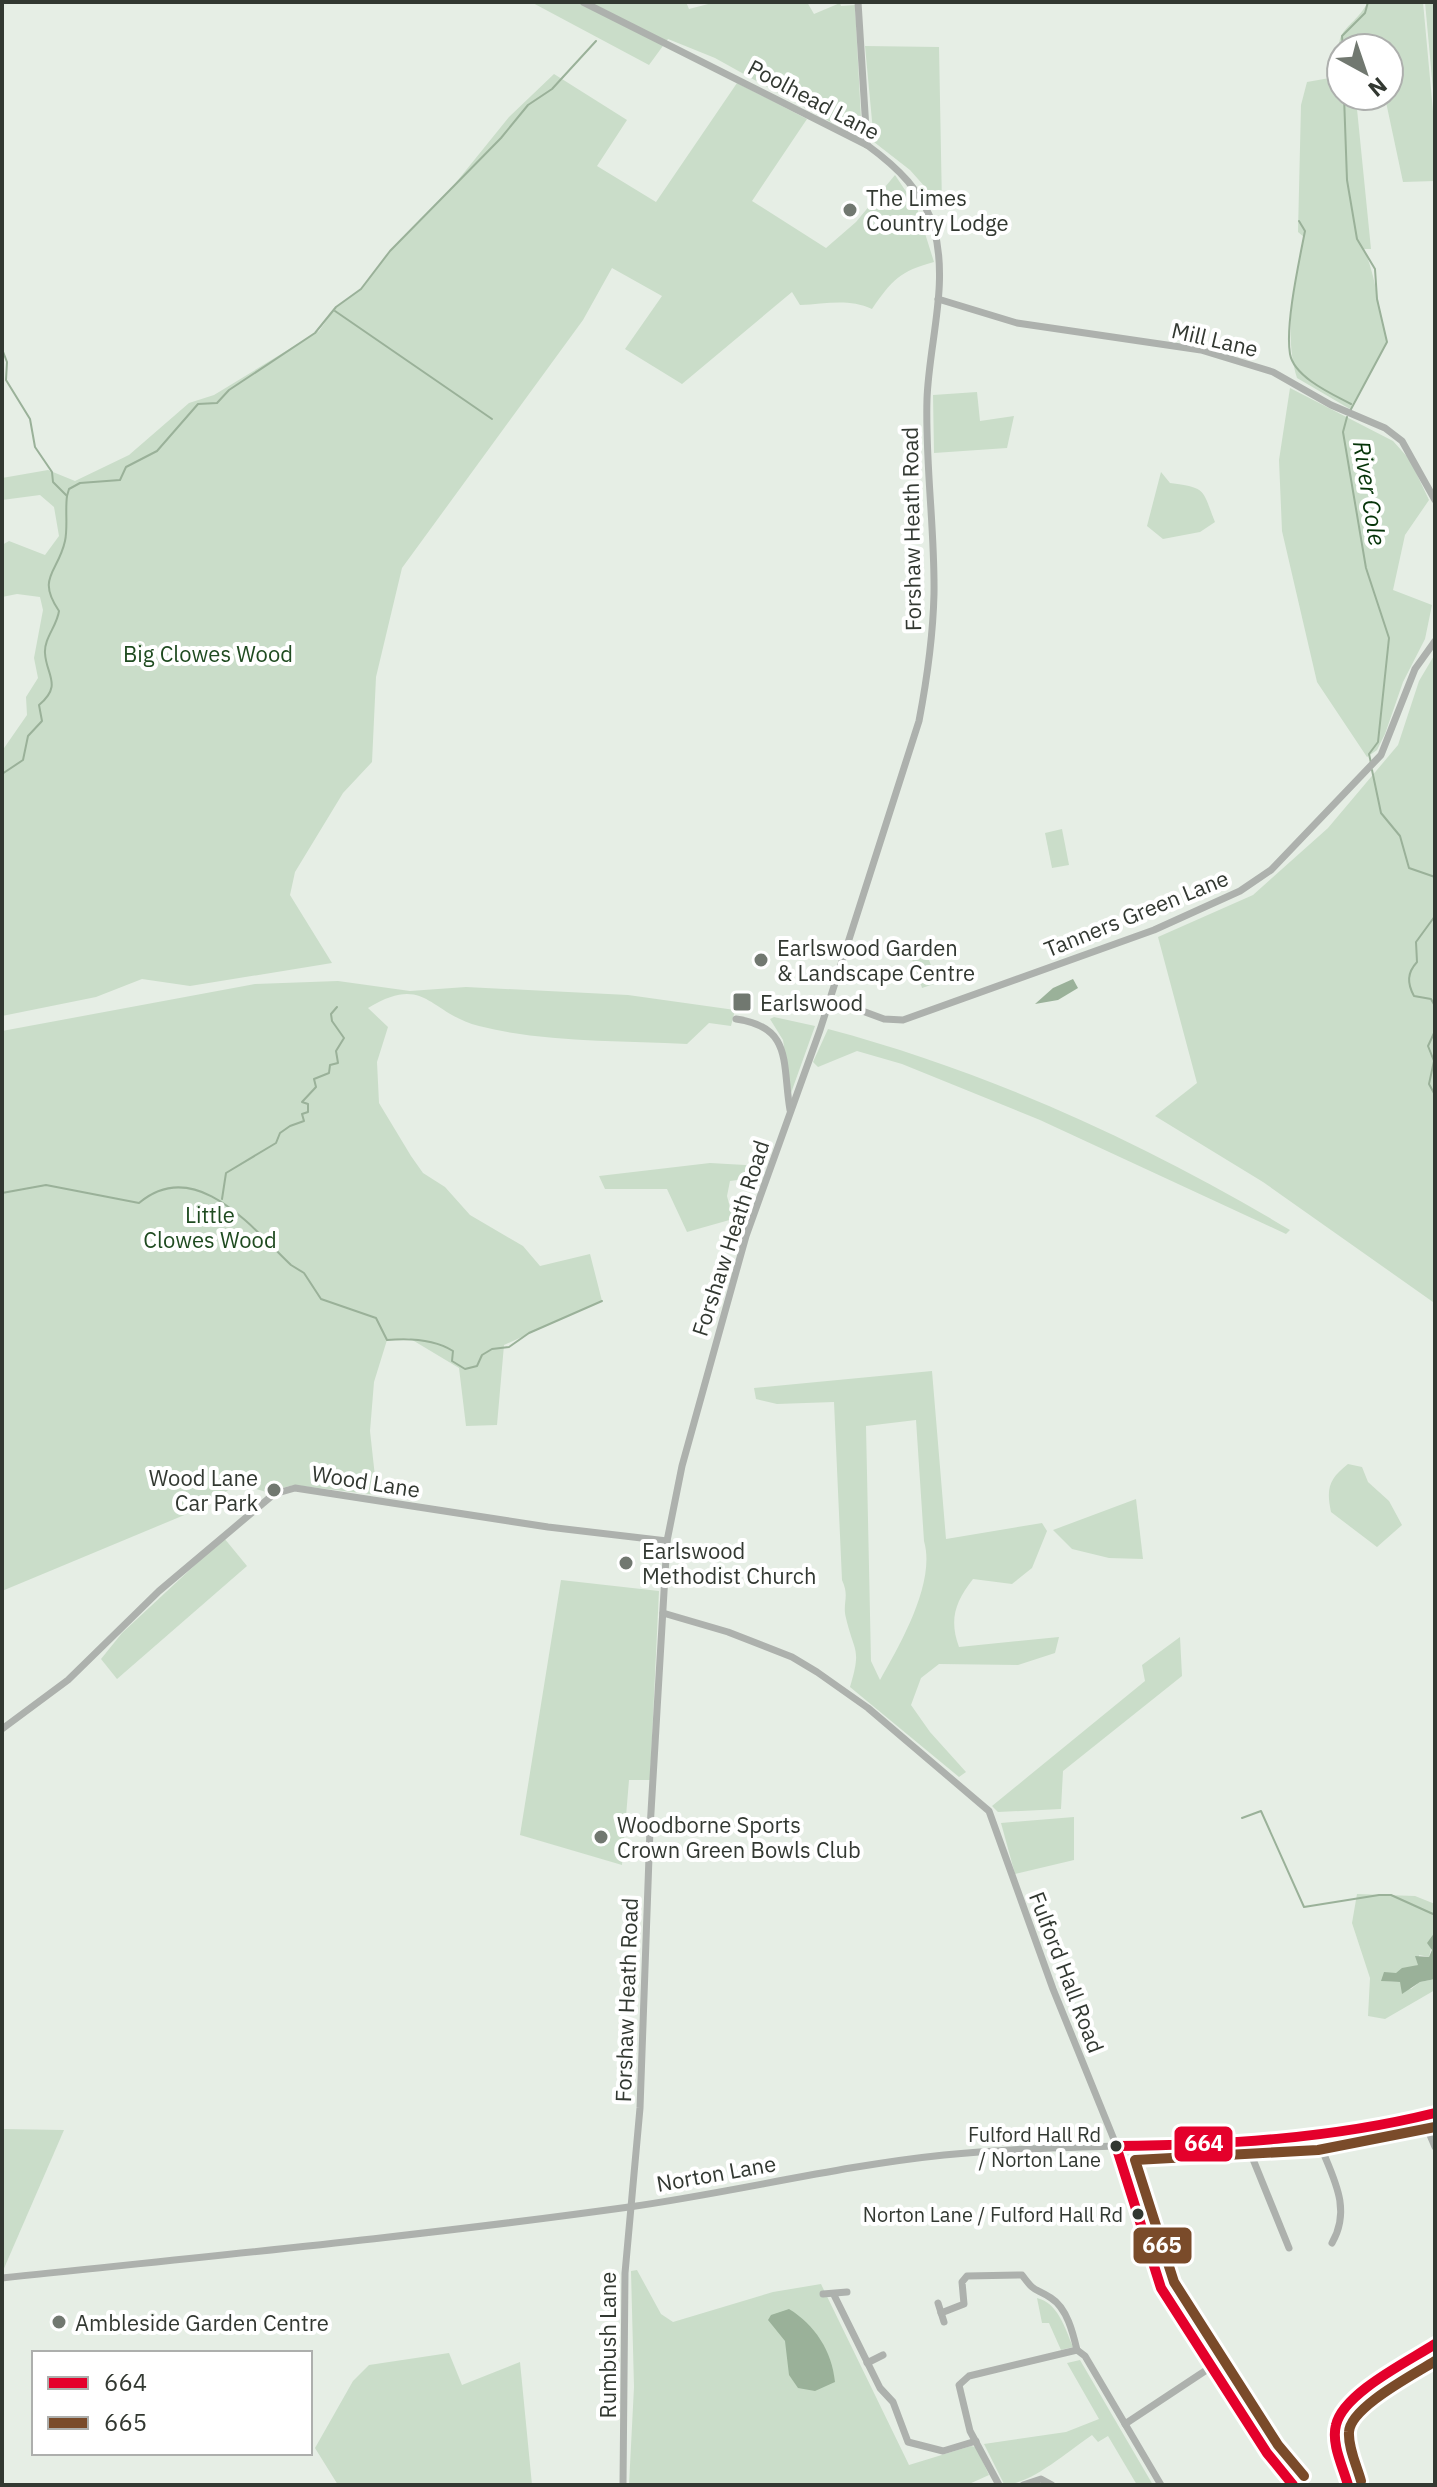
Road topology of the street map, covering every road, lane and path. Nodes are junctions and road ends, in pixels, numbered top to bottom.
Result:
1 (583, 2) edge
2 (858, 2) edge
3 (867, 145) junction
4 (938, 299) junction
5 (1435, 500) edge
6 (1435, 641) edge
7 (830, 999) junction
8 (736, 1019) dead end
9 (790, 1112) junction
10 (667, 1541) junction
11 (663, 1613) junction
12 (2, 1729) edge
13 (1435, 2113) edge
14 (1422, 2116) junction
15 (1316, 2134) junction
16 (1246, 2142) junction
17 (1116, 2146) junction
18 (1435, 2147) edge
19 (633, 2206) junction
20 (1342, 2227) junction
21 (1353, 2229) dead end
22 (1332, 2243) dead end
23 (1289, 2248) dead end
24 (2, 2278) edge
25 (847, 2292) dead end
26 (823, 2294) dead end
27 (834, 2295) junction
28 (938, 2303) dead end
29 (941, 2313) junction
30 (944, 2322) dead end
31 (1435, 2344) edge
32 (1077, 2350) junction
33 (883, 2355) dead end
34 (867, 2363) junction
35 (1211, 2367) junction
36 (1125, 2424) junction
37 (976, 2441) junction
38 (623, 2485) edge
39 (999, 2485) edge
40 (1023, 2485) edge
41 (1052, 2485) edge
42 (1161, 2485) edge
43 (1293, 2485) edge
44 (1348, 2485) edge

1 - 3 street, Poolhead Lane
2 - 3 street
3 - 4 street, Poolhead Lane
4 - 5 street, Mill Lane
4 - 7 street, Forshaw Heath Road
6 - 7 street, Tanners Green Lane
7 - 9 street, Forshaw Heath Road
8 - 9 street
9 - 10 street, Forshaw Heath Road
10 - 11 street, Forshaw Heath Road
10 - 12 street, Wood Lane
11 - 17 street, Fulford Hall Road
11 - 19 street, Forshaw Heath Road
13 - 14 street, Norton Lane
14 - 15 street, Norton Lane
14 - 18 street
15 - 16 street, Norton Lane
15 - 20 street
16 - 17 street, Norton Lane
16 - 23 street
17 - 19 street, Norton Lane
17 - 35 street, Fulford Hall Road
19 - 24 street, Norton Lane
19 - 38 street, Rumbush Lane
20 - 21 street
20 - 22 street
25 - 27 street
26 - 27 street
27 - 34 street
28 - 29 street
29 - 30 street
29 - 32 street
31 - 44 street
32 - 36 street
32 - 37 street
33 - 34 street
34 - 37 street
35 - 36 street
35 - 43 street, Fulford Hall Road
36 - 42 street
37 - 39 street
40 - 41 street

